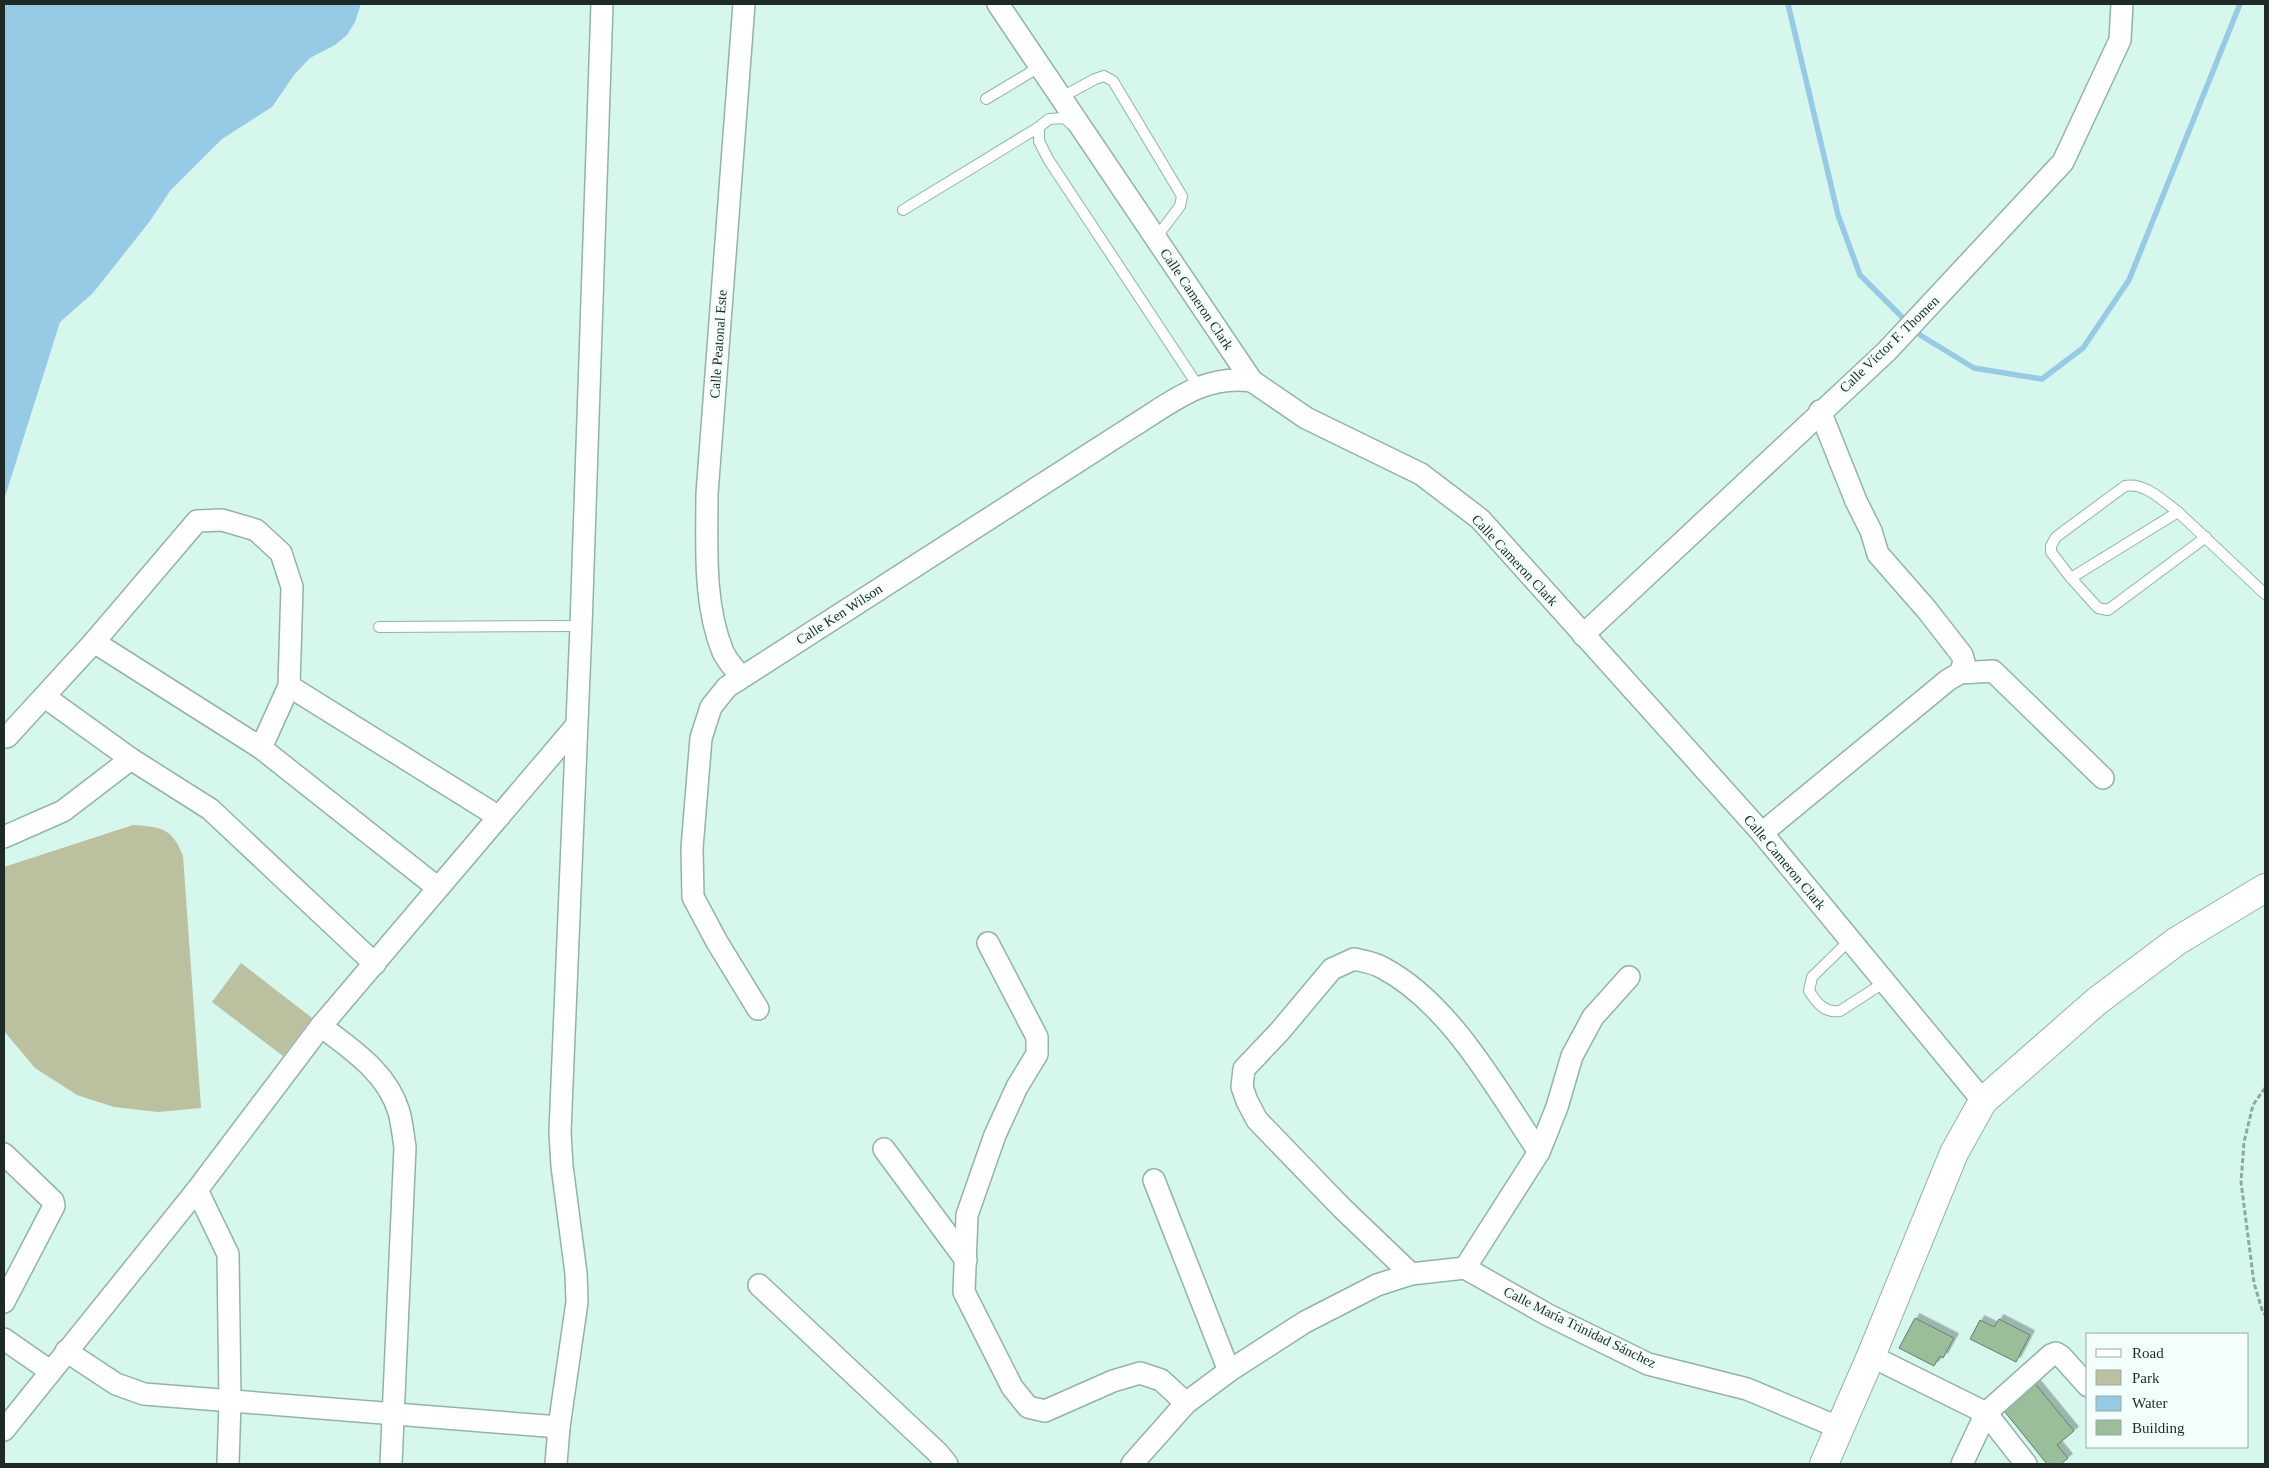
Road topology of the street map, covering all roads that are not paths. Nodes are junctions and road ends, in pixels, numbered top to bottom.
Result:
1 (602, 4) edge
2 (744, 4) edge
3 (998, 4) edge
4 (2122, 4) edge
5 (1041, 66) junction
6 (1062, 97) junction
7 (986, 99) dead end
8 (1039, 127) junction
9 (1092, 141) junction
10 (903, 210) dead end
11 (1156, 238) junction
12 (1252, 381) junction
13 (1198, 386) junction
14 (1820, 411) junction
15 (2178, 512) junction
16 (2206, 536) junction
17 (2071, 578) junction
18 (2265, 594) edge
19 (581, 626) junction
20 (380, 627) dead end
21 (1583, 635) junction
22 (94, 642) junction
23 (1960, 673) junction
24 (741, 677) junction
25 (290, 686) junction
26 (45, 698) junction
27 (576, 726) junction
28 (7, 737) dead end
29 (261, 748) junction
30 (131, 759) junction
31 (2103, 778) dead end
32 (499, 817) junction
33 (1762, 833) junction
34 (4, 837) edge
35 (438, 888) junction
36 (2265, 888) edge
37 (1850, 940) junction
38 (988, 943) dead end
39 (375, 964) junction
40 (1629, 978) dead end
41 (1885, 982) junction
42 (758, 1009) dead end
43 (321, 1026) junction
44 (1983, 1101) junction
45 (884, 1149) dead end
46 (1539, 1152) junction
47 (4, 1154) edge
48 (1154, 1180) dead end
49 (198, 1190) junction
50 (966, 1260) junction
51 (1465, 1268) junction
52 (1412, 1274) junction
53 (759, 1285) dead end
54 (4, 1302) edge
55 (4, 1340) edge
56 (66, 1351) junction
57 (1871, 1356) junction
58 (50, 1370) junction
59 (1229, 1371) junction
60 (2086, 1384) edge
61 (230, 1401) junction
62 (1186, 1403) junction
63 (1986, 1412) junction
64 (394, 1414) junction
65 (559, 1427) junction
66 (1840, 1428) junction
67 (4, 1430) edge
68 (228, 1464) edge
69 (392, 1464) edge
70 (556, 1464) edge
71 (947, 1464) edge
72 (1132, 1464) edge
73 (1824, 1464) edge
74 (1962, 1464) edge
75 (2026, 1464) edge

1 - 19 street
2 - 24 street, Calle Peatonal Este
3 - 5 street, Calle Cameron Clark
4 - 14 street, Calle Víctor F. Thomen
5 - 6 street, Calle Cameron Clark
5 - 7 lane
6 - 9 street, Calle Cameron Clark
6 - 11 lane
8 - 9 lane
8 - 10 lane
8 - 13 lane
9 - 11 street, Calle Cameron Clark
11 - 12 street, Calle Cameron Clark
12 - 13 street, Calle Ken Wilson
12 - 21 street, Calle Cameron Clark
13 - 24 street, Calle Ken Wilson
14 - 21 street, Calle Víctor F. Thomen
14 - 23 street
15 - 16 lane
15 - 17 lane
15 - 17 lane
16 - 17 lane
16 - 18 lane
19 - 20 lane
19 - 27 street
21 - 33 street, Calle Cameron Clark
22 - 25 street
22 - 26 street
22 - 29 street
23 - 31 street
23 - 33 street
24 - 42 street, Calle Ken Wilson
25 - 29 street
25 - 32 street
26 - 28 street
26 - 30 street
27 - 32 street
27 - 65 street
29 - 35 street
30 - 34 street
30 - 39 street
32 - 35 street
33 - 37 street, Calle Cameron Clark
35 - 39 street
36 - 44 main road
37 - 41 street, Calle Cameron Clark
37 - 41 lane
38 - 50 street
39 - 43 street
40 - 46 street
41 - 44 street, Calle Cameron Clark
43 - 49 street
43 - 64 street
44 - 57 main road
45 - 50 street
46 - 51 street
46 - 52 street
47 - 54 street
48 - 59 street
49 - 56 street
49 - 61 street
50 - 62 street
51 - 52 street
51 - 66 street, Calle María Trinidad Sánchez
52 - 59 street
53 - 71 street
55 - 58 street
56 - 58 street
56 - 61 street
57 - 63 street
57 - 66 main road
58 - 67 street
59 - 62 street
60 - 63 street
61 - 64 street
61 - 68 street
62 - 72 street
63 - 74 street
63 - 75 street
64 - 65 street
64 - 69 street
65 - 70 street
66 - 73 main road

